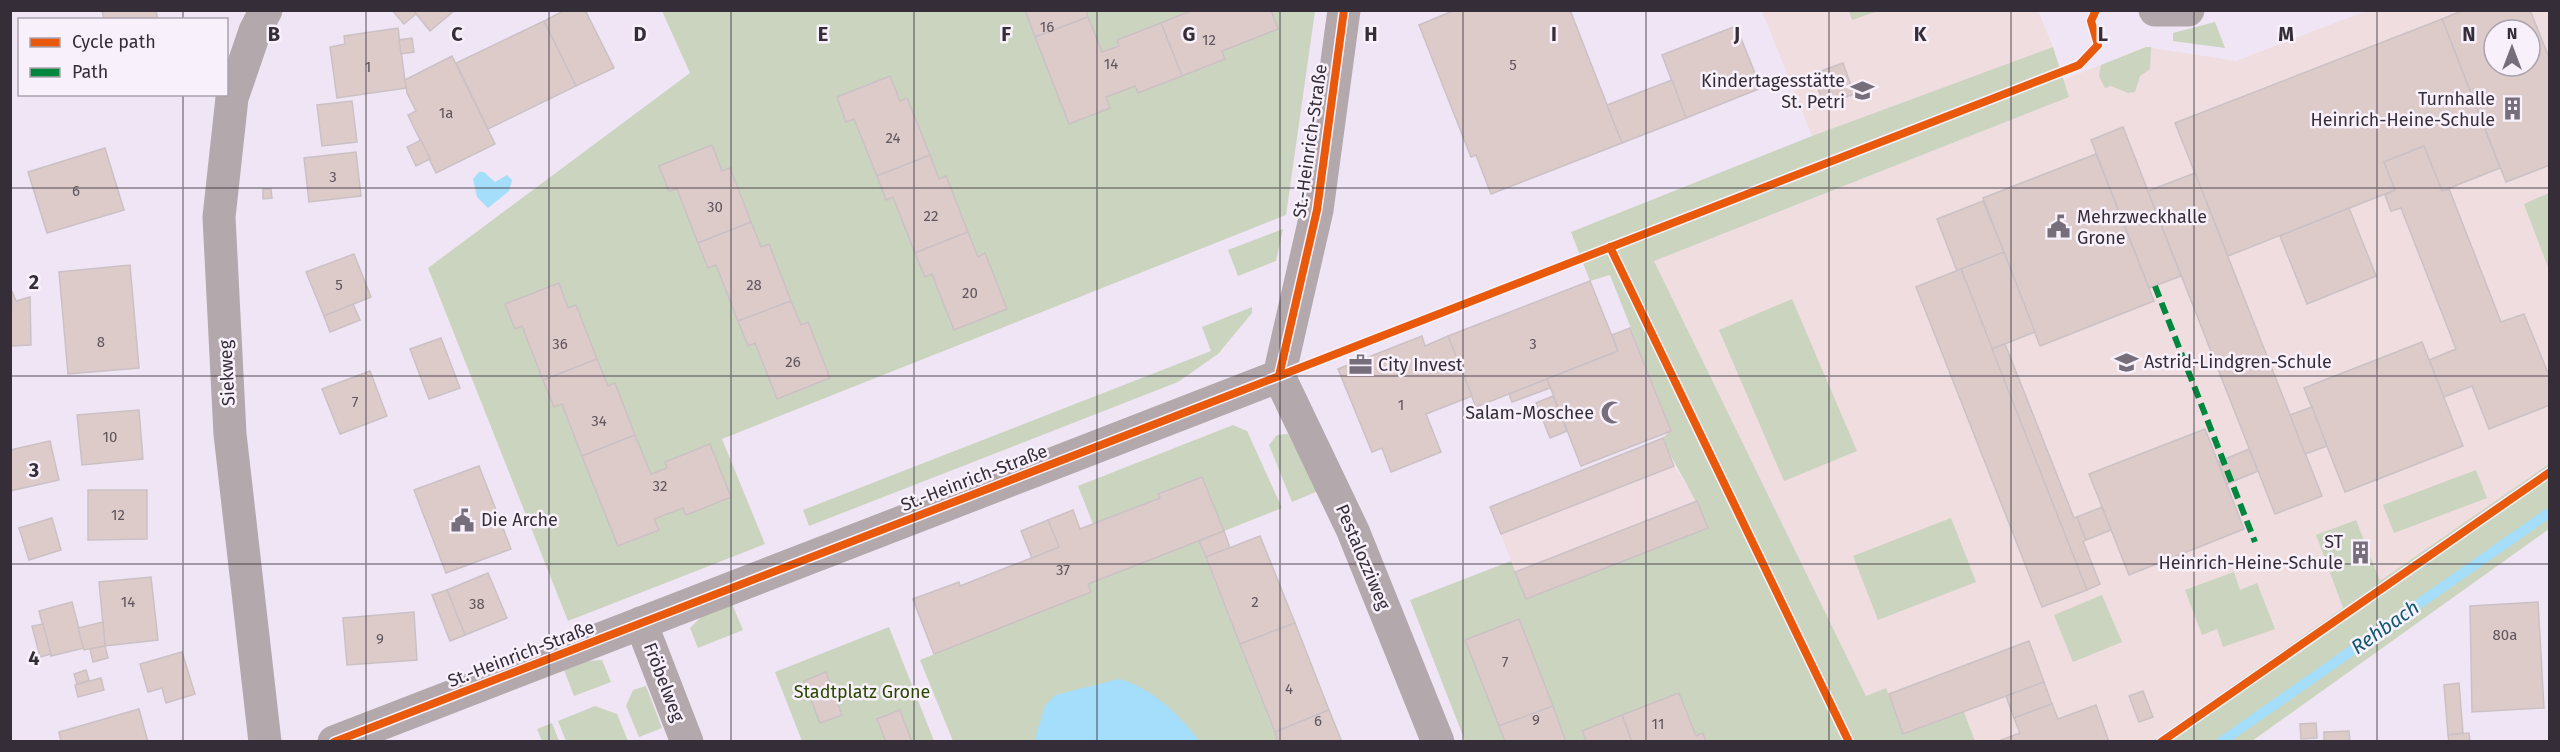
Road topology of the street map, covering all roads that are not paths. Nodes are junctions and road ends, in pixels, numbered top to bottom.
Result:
1 (266, 10) edge
2 (1344, 10) edge
3 (2155, 10) edge
4 (2188, 10) edge
5 (1279, 376) junction
6 (641, 623) junction
7 (265, 741) edge
8 (334, 741) edge
9 (687, 741) edge
10 (1438, 741) edge

1 - 7 street, Siekweg
2 - 5 street, St.-Heinrich-Straße
3 - 4 street
5 - 6 street, St.-Heinrich-Straße
5 - 10 street, Pestalozziweg
6 - 8 street, St.-Heinrich-Straße
6 - 9 street, Fröbelweg

